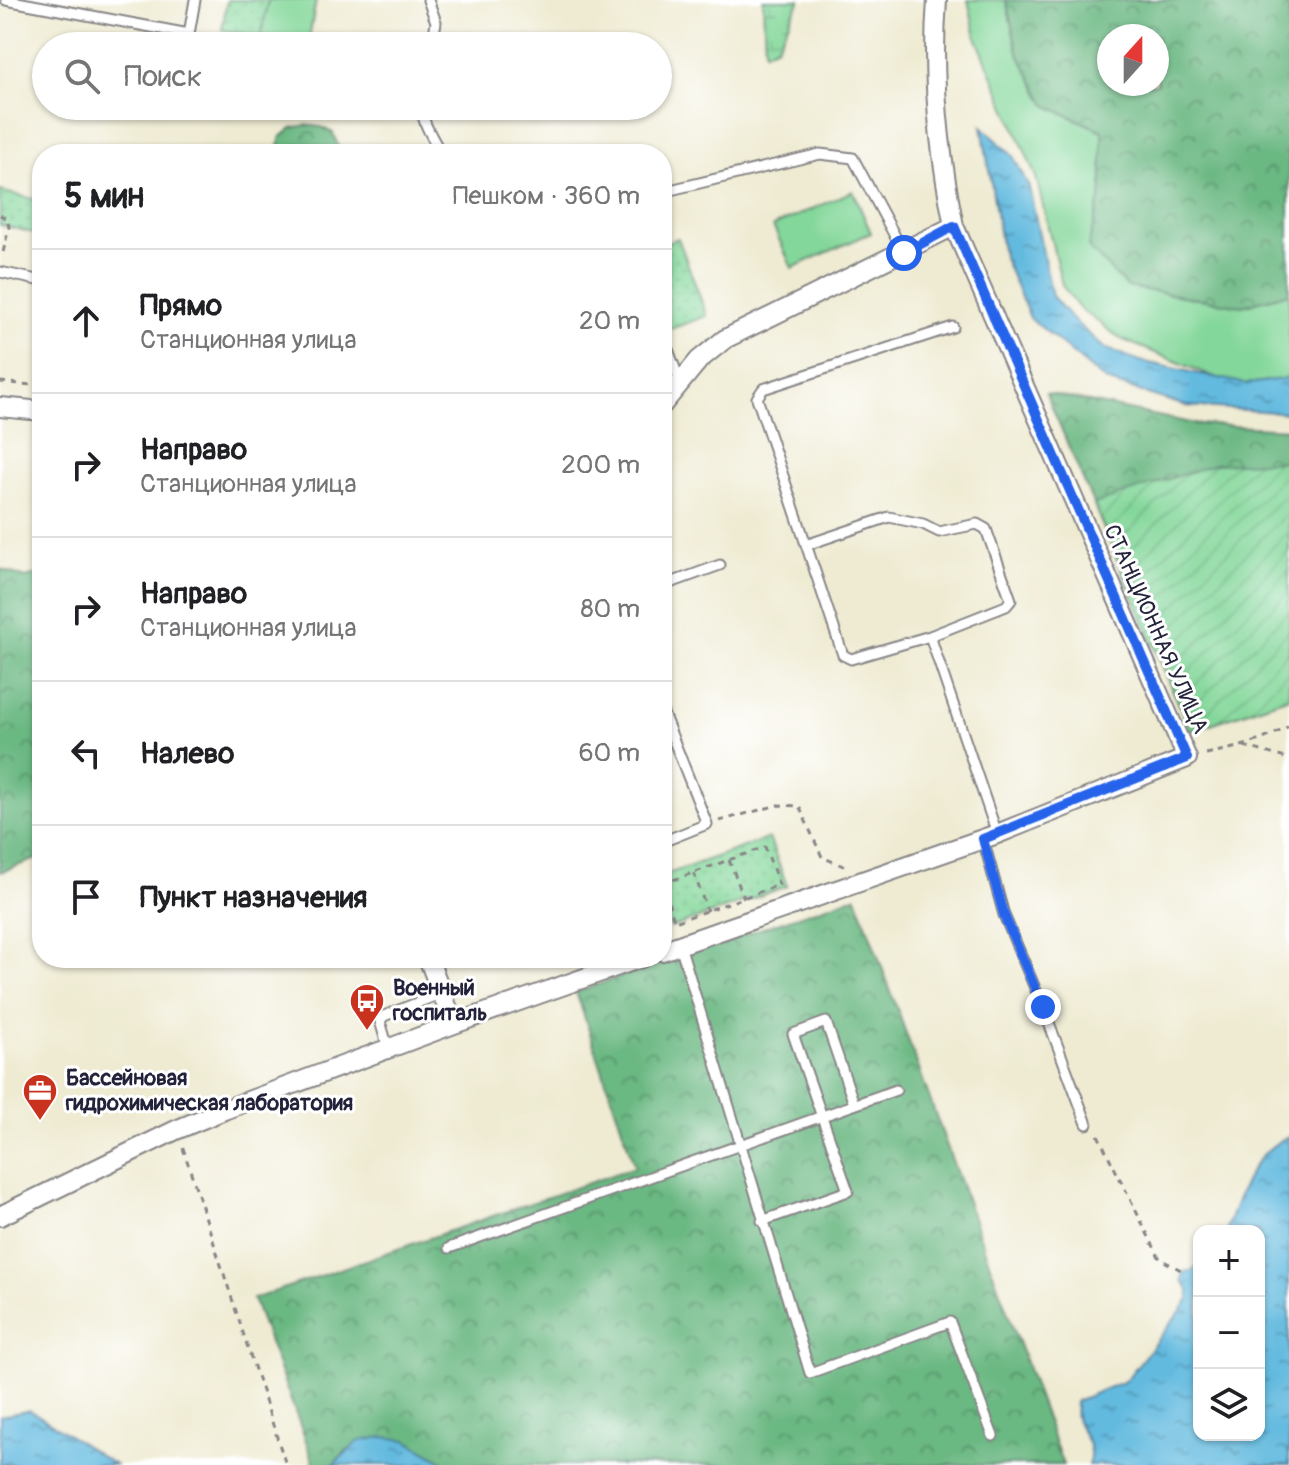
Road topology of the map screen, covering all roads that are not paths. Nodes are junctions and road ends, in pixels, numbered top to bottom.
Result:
1 (6, 0) edge
2 (195, 0) edge
3 (428, 0) edge
4 (937, 0) edge
5 (48, 4) edge
6 (180, 32) edge
7 (189, 32) edge
8 (434, 32) edge
9 (423, 120) edge
10 (437, 144) edge
11 (672, 190) edge
12 (954, 226) junction
13 (904, 253) junction
14 (0, 270) edge
15 (32, 278) edge
16 (953, 327) dead end
17 (672, 360) edge
18 (680, 382) junction
19 (672, 392) edge
20 (0, 407) edge
21 (32, 410) edge
22 (806, 545) junction
23 (720, 565) dead end
24 (672, 582) edge
25 (930, 636) junction
26 (672, 736) edge
27 (990, 837) junction
28 (672, 838) edge
29 (672, 948) edge
30 (672, 951) edge
31 (432, 968) edge
32 (613, 968) edge
33 (442, 993) junction
34 (454, 1024) junction
35 (388, 1048) junction
36 (896, 1090) dead end
37 (854, 1104) junction
38 (820, 1116) junction
39 (1087, 1124) road end
40 (739, 1144) junction
41 (2, 1210) edge
42 (762, 1221) junction
43 (449, 1248) dead end
44 (993, 1436) dead end

1 - 5 lane
2 - 7 lane
3 - 8 lane
4 - 12 street, СТАНЦИОННАЯ УЛИЦА
5 - 6 lane
9 - 10 lane
11 - 13 lane
12 - 13 street
12 - 27 street, СТАНЦИОННАЯ УЛИЦА
13 - 18 street
14 - 15 lane
16 - 22 lane
17 - 18 lane
18 - 19 street
20 - 21 street
22 - 25 lane
22 - 25 lane
23 - 24 lane
25 - 27 lane
26 - 28 lane
27 - 29 street, СТАНЦИОННАЯ УЛИЦА
27 - 39 lane
30 - 40 lane
31 - 33 street
32 - 34 street
33 - 34 street
33 - 35 lane
34 - 35 street
35 - 41 street
36 - 37 lane
37 - 38 lane
37 - 38 lane
38 - 40 lane
38 - 42 lane
40 - 42 lane
40 - 43 lane
42 - 44 lane

